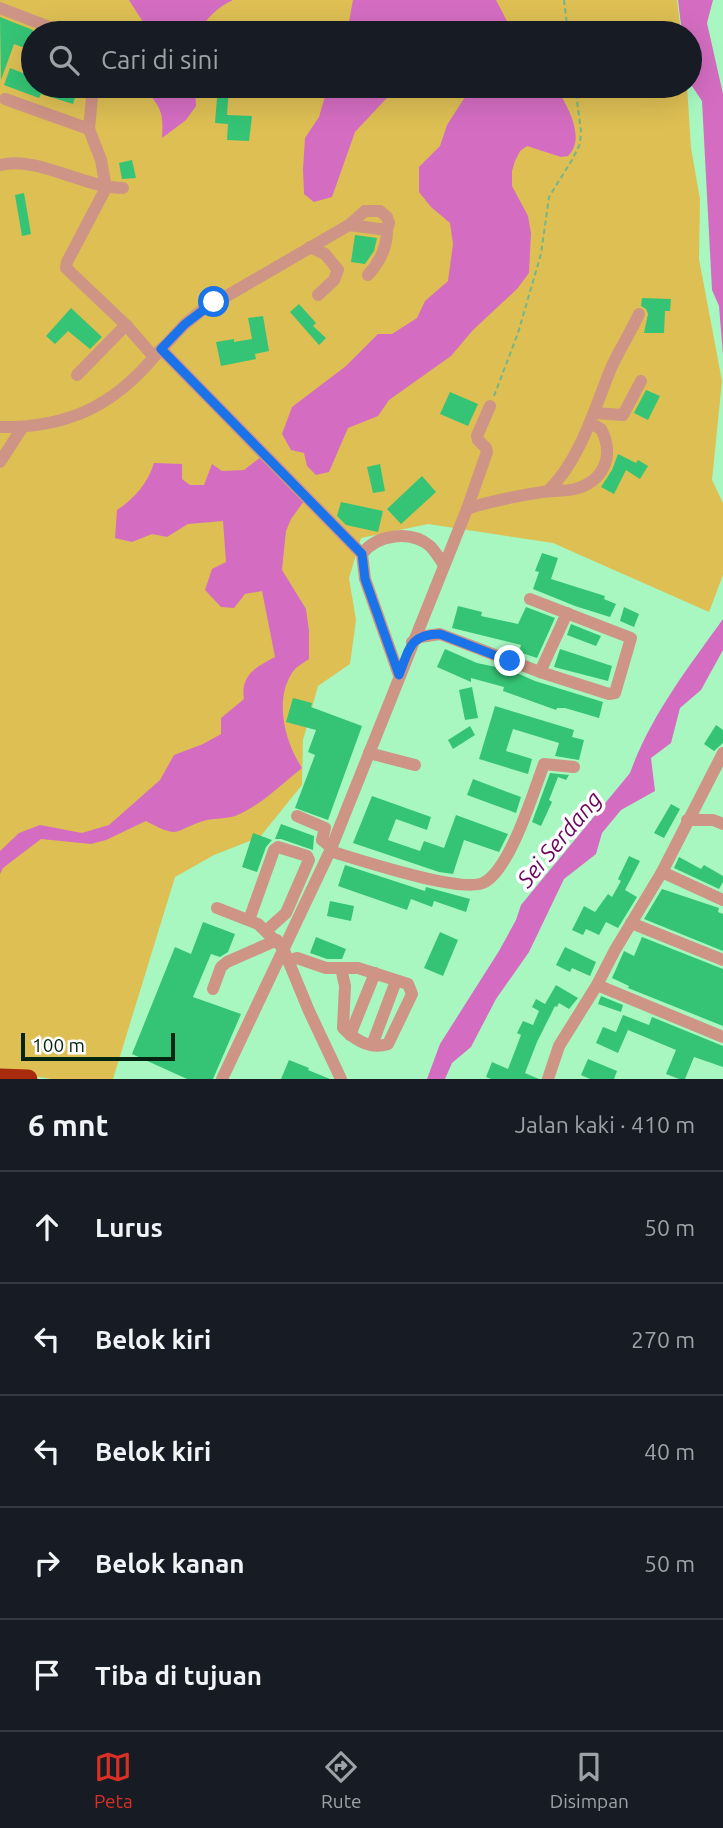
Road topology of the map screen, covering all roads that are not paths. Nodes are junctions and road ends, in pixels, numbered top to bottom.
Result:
1 (0, 8) edge
2 (34, 21) edge
3 (92, 98) edge
4 (5, 99) dead end
5 (89, 129) junction
6 (0, 165) edge
7 (106, 188) junction
8 (123, 188) dead end
9 (310, 247) junction
10 (368, 275) dead end
11 (317, 295) dead end
12 (639, 314) dead end
13 (126, 325) junction
14 (158, 353) junction
15 (77, 375) dead end
16 (641, 382) dead end
17 (490, 407) road end
18 (592, 418) junction
19 (0, 428) edge
20 (22, 428) junction
21 (0, 462) edge
22 (549, 490) junction
23 (467, 509) junction
24 (362, 554) junction
25 (444, 565) junction
26 (530, 599) dead end
27 (567, 613) junction
28 (412, 642) junction
29 (540, 672) junction
30 (399, 675) junction
31 (369, 753) junction
32 (722, 758) edge
33 (415, 765) dead end
34 (574, 767) dead end
35 (296, 816) dead end
36 (687, 820) junction
37 (723, 824) edge
38 (330, 849) junction
39 (662, 872) junction
40 (723, 900) edge
41 (217, 908) dead end
42 (249, 920) junction
43 (632, 923) junction
44 (267, 930) junction
45 (280, 944) junction
46 (723, 960) edge
47 (288, 961) junction
48 (341, 968) junction
49 (375, 973) junction
50 (396, 981) junction
51 (597, 985) junction
52 (213, 989) dead end
53 (349, 1035) junction
54 (723, 1037) edge
55 (372, 1045) junction
56 (0, 1078) edge
57 (28, 1079) edge
58 (222, 1079) edge
59 (341, 1079) edge
60 (548, 1079) edge

1 - 2 street
3 - 5 street
4 - 5 street
5 - 7 street
6 - 7 street
7 - 8 street
7 - 13 street
9 - 10 street
9 - 11 street
9 - 14 street
12 - 18 street
13 - 14 street
13 - 15 street
14 - 20 street
14 - 24 street
16 - 18 street
17 - 23 street
18 - 22 street
18 - 22 street
19 - 20 street
20 - 21 street
22 - 23 street
23 - 25 street
24 - 25 street
24 - 30 street
25 - 28 street
26 - 27 street
27 - 29 street
27 - 29 street
28 - 29 street
28 - 30 street
30 - 31 street
31 - 33 street
31 - 38 street
32 - 36 street
34 - 38 street
35 - 38 street
36 - 37 street
36 - 39 street
38 - 45 street
39 - 40 street
39 - 43 street
41 - 42 street
42 - 44 street
42 - 44 street
43 - 46 street
43 - 51 street
44 - 45 street
45 - 47 street
45 - 52 street
45 - 58 street
47 - 48 street
47 - 59 street
48 - 49 street
48 - 53 street
49 - 50 street
49 - 53 street
50 - 55 street
50 - 55 street
51 - 54 street
51 - 60 street
53 - 55 street
56 - 57 highway

